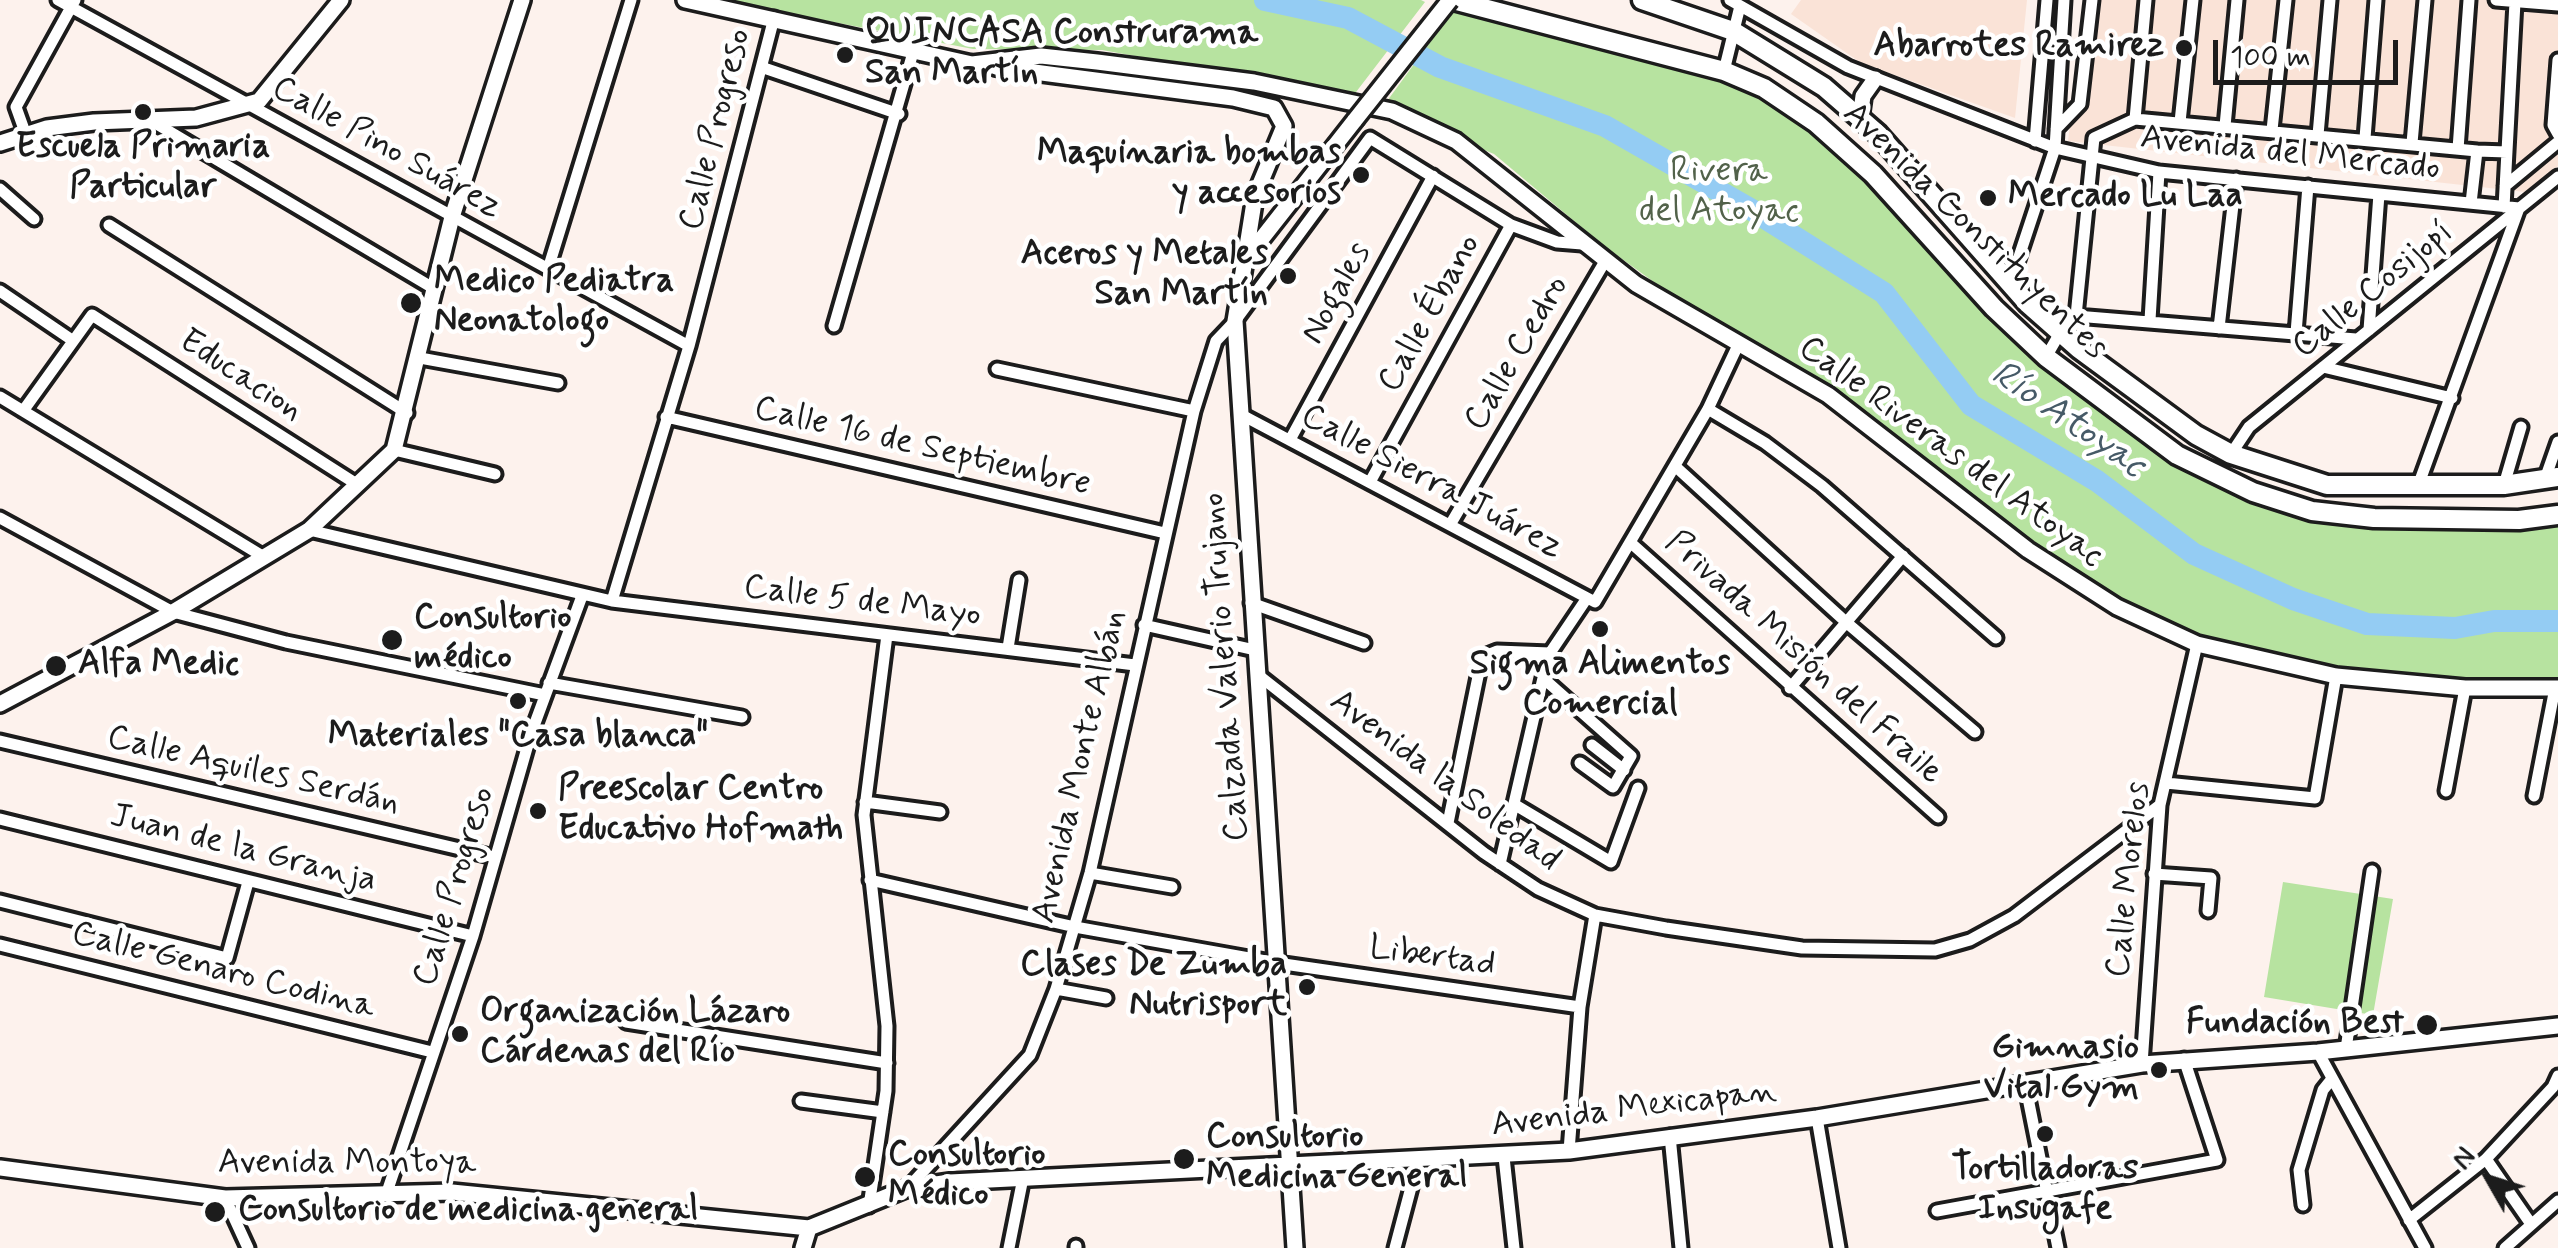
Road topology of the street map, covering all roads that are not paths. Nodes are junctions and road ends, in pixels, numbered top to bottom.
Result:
1 (58, 0) edge
2 (342, 0) edge
3 (522, 0) edge
4 (631, 0) edge
5 (685, 0) edge
6 (1452, 0) edge
7 (1642, 0) edge
8 (2047, 0) edge
9 (2064, 0) edge
10 (2092, 0) edge
11 (2146, 0) edge
12 (2194, 0) edge
13 (2238, 0) edge
14 (2286, 0) edge
15 (2330, 0) edge
16 (2376, 0) edge
17 (2425, 0) edge
18 (2469, 0) edge
19 (2496, 0) edge
20 (2515, 2) edge
21 (1735, 3) edge
22 (73, 4) edge
23 (2558, 6) edge
24 (774, 18) junction
25 (1733, 31) junction
26 (914, 49) junction
27 (2558, 60) edge
28 (972, 64) junction
29 (764, 68) junction
30 (1724, 71) junction
31 (1875, 78) junction
32 (248, 105) junction
33 (899, 114) junction
34 (1860, 118) junction
35 (2135, 119) junction
36 (150, 120) junction
37 (2180, 122) junction
38 (2225, 126) junction
39 (2056, 129) junction
40 (2272, 130) junction
41 (2558, 134) edge
42 (26, 135) junction
43 (2318, 135) junction
44 (2365, 138) junction
45 (2035, 141) junction
46 (2558, 142) edge
47 (0, 143) edge
48 (2412, 143) junction
49 (2055, 148) junction
50 (2458, 149) junction
51 (2478, 150) junction
52 (2507, 152) junction
53 (2092, 158) junction
54 (2160, 172) junction
55 (1433, 176) junction
56 (2558, 177) edge
57 (2236, 179) junction
58 (2308, 186) junction
59 (2505, 186) junction
60 (0, 189) edge
61 (2379, 194) junction
62 (2472, 203) junction
63 (2504, 207) junction
64 (2520, 208) junction
65 (452, 216) junction
66 (34, 219) dead end
67 (109, 225) dead end
68 (1512, 225) junction
69 (1582, 244) junction
70 (1245, 260) junction
71 (1604, 263) junction
72 (548, 269) junction
73 (2010, 284) junction
74 (433, 288) junction
75 (0, 291) edge
76 (1994, 308) junction
77 (2076, 316) junction
78 (1236, 320) junction
79 (2150, 320) junction
80 (834, 326) dead end
81 (2218, 328) junction
82 (2369, 330) junction
83 (2060, 332) junction
84 (2296, 334) junction
85 (72, 340) junction
86 (2356, 340) junction
87 (1739, 343) junction
88 (689, 346) junction
89 (420, 358) junction
90 (2046, 358) junction
91 (2323, 367) junction
92 (996, 369) dead end
93 (558, 383) dead end
94 (0, 397) edge
95 (2452, 398) junction
96 (1708, 409) junction
97 (1194, 410) junction
98 (24, 411) junction
99 (407, 413) junction
100 (1240, 414) junction
101 (666, 417) junction
102 (2520, 427) dead end
103 (1291, 438) junction
104 (2558, 442) edge
105 (394, 450) junction
106 (2231, 454) junction
107 (1676, 467) junction
108 (495, 474) dead end
109 (2551, 478) edge
110 (1370, 482) junction
111 (2504, 485) junction
112 (358, 486) junction
113 (2418, 486) junction
114 (2558, 515) edge
115 (0, 518) edge
116 (1450, 525) junction
117 (309, 530) junction
118 (1165, 533) junction
119 (1631, 543) junction
120 (1903, 556) junction
121 (264, 557) junction
122 (1018, 580) dead end
123 (582, 596) junction
124 (1591, 600) junction
125 (612, 601) junction
126 (1252, 603) junction
127 (174, 612) junction
128 (1846, 623) junction
129 (1144, 624) junction
130 (887, 635) junction
131 (1996, 638) dead end
132 (1364, 643) dead end
133 (2197, 644) junction
134 (1008, 648) junction
135 (1254, 650) junction
136 (1135, 665) junction
137 (1256, 674) junction
138 (2336, 676) junction
139 (1790, 688) junction
140 (2465, 688) junction
141 (2557, 688) edge
142 (547, 689) junction
143 (3, 698) edge
144 (742, 717) dead end
145 (1975, 732) dead end
146 (0, 741) edge
147 (1592, 746) dead end
148 (1580, 764) dead end
149 (1624, 770) junction
150 (2166, 783) junction
151 (1638, 788) dead end
152 (2446, 791) dead end
153 (2534, 796) dead end
154 (865, 802) junction
155 (2160, 805) junction
156 (1516, 806) junction
157 (940, 812) dead end
158 (1938, 817) dead end
159 (0, 819) edge
160 (1448, 823) junction
161 (494, 857) junction
162 (1500, 864) junction
163 (2372, 872) dead end
164 (1090, 873) junction
165 (2154, 874) junction
166 (870, 880) junction
167 (248, 882) junction
168 (1172, 887) dead end
169 (0, 901) edge
170 (2208, 911) dead end
171 (1595, 915) junction
172 (1075, 927) junction
173 (472, 936) junction
174 (0, 945) edge
175 (1276, 963) junction
176 (1056, 989) junction
177 (1106, 998) dead end
178 (1580, 1007) junction
179 (626, 1022) dead end
180 (2558, 1026) edge
181 (2346, 1049) junction
182 (432, 1052) junction
183 (2318, 1052) junction
184 (2184, 1059) junction
185 (887, 1063) junction
186 (2142, 1064) junction
187 (2331, 1080) junction
188 (2025, 1083) junction
189 (2556, 1085) edge
190 (802, 1101) dead end
191 (883, 1112) junction
192 (1817, 1118) junction
193 (1670, 1136) junction
194 (1569, 1151) junction
195 (1504, 1157) junction
196 (2486, 1159) junction
197 (1418, 1161) junction
198 (1291, 1165) junction
199 (0, 1168) edge
200 (1023, 1178) junction
201 (908, 1188) junction
202 (2046, 1192) junction
203 (386, 1194) junction
204 (225, 1198) junction
205 (2558, 1201) edge
206 (2303, 1205) dead end
207 (869, 1206) junction
208 (1936, 1211) dead end
209 (2409, 1220) junction
210 (2531, 1224) junction
211 (809, 1228) junction
212 (248, 1248) edge
213 (803, 1248) edge
214 (1009, 1248) edge
215 (1295, 1248) edge
216 (1394, 1248) edge
217 (1514, 1248) edge
218 (1681, 1248) edge
219 (1839, 1248) edge
220 (2058, 1248) edge
221 (2425, 1248) edge
222 (2506, 1248) edge

1 - 22 street, Calle Pino Suárez
2 - 32 street
3 - 65 street
4 - 72 street
5 - 24 street
6 - 30 main road, Avenida Constituyentes
6 - 70 street, Calzada Valerio Trujano, bridge
7 - 25 main road, Avenida Constituyentes
8 - 45 street
9 - 39 street
10 - 39 street
11 - 35 street
12 - 37 street
13 - 38 street
14 - 40 street
15 - 43 street
16 - 44 street
17 - 48 street
18 - 50 street
19 - 20 street
20 - 23 street
20 - 52 street
21 - 25 street
21 - 31 street, Avenida del Mercado
22 - 32 street, Calle Pino Suárez
22 - 42 street
24 - 26 street
24 - 29 street, Calle Progreso
25 - 30 street
25 - 34 main road, Avenida Constituyentes
26 - 28 street
26 - 33 street
27 - 41 street
28 - 69 street, Calle Riveras del Atoyac
28 - 70 street
29 - 33 street
29 - 88 street, Calle Progreso
30 - 76 main road, Avenida Constituyentes
31 - 34 street
31 - 45 street, Avenida del Mercado
32 - 36 street
32 - 65 street, Calle Pino Suárez
33 - 80 street
34 - 73 main road, Avenida Constituyentes
35 - 37 street
35 - 53 street
36 - 42 street
36 - 74 street
37 - 38 street
38 - 40 street
39 - 49 street
40 - 43 street
42 - 47 street
43 - 44 street
44 - 48 street
45 - 49 street, Avenida del Mercado
46 - 59 street
48 - 50 street
49 - 53 street, Avenida del Mercado
49 - 73 street
50 - 51 street
51 - 52 street
51 - 62 street
52 - 59 street
53 - 54 street, Avenida del Mercado
53 - 77 street
54 - 57 street, Avenida del Mercado
54 - 79 street
55 - 68 street
55 - 78 street, Avenida Monte Albán
55 - 103 street, Nogales
56 - 64 street, Calle Cosijopí
57 - 58 street, Avenida del Mercado
57 - 81 street
58 - 61 street, Avenida del Mercado
58 - 84 street
59 - 63 street
60 - 66 street
61 - 62 street, Avenida del Mercado
61 - 82 street
62 - 63 street, Avenida del Mercado
63 - 64 street, Avenida del Mercado
64 - 82 street, Calle Cosijopí
64 - 95 street
65 - 72 street, Calle Pino Suárez
65 - 74 street
67 - 99 street
68 - 69 street
68 - 110 street, Calle Ébano
69 - 71 street, Calle Riveras del Atoyac
70 - 78 street, Calzada Valerio Trujano
71 - 87 street, Calle Riveras del Atoyac
71 - 116 street, Calle Cedro
72 - 88 street, Calle Pino Suárez
73 - 76 street
73 - 83 main road, Avenida Constituyentes
74 - 89 street
75 - 85 street
76 - 90 main road, Avenida Constituyentes
77 - 79 street
77 - 83 street
78 - 97 street, Avenida Monte Albán
78 - 100 street, Calzada Valerio Trujano
79 - 81 street
81 - 84 street
82 - 86 street, Calle Cosijopí
83 - 90 street
83 - 106 main road, Avenida Constituyentes
84 - 86 street
85 - 98 street
85 - 112 street, Educacion
86 - 91 street, Calle Cosijopí
87 - 96 street
87 - 133 street, Calle Riveras del Atoyac
88 - 101 street, Calle Progreso
89 - 93 street
89 - 99 street
90 - 114 main road, Avenida Constituyentes
91 - 95 street
91 - 106 street, Calle Cosijopí
92 - 97 street
94 - 98 street
95 - 113 street
96 - 107 street
96 - 120 street
97 - 118 street, Avenida Monte Albán
98 - 121 street
99 - 105 street
100 - 103 street, Calle Sierra Juárez
100 - 126 street, Calzada Valerio Trujano
101 - 118 street, Calle 16 de Septiembre
101 - 125 street, Calle Progreso
102 - 111 street
103 - 110 street, Calle Sierra Juárez
104 - 109 street
105 - 108 street
105 - 112 street
106 - 113 main road, Avenida Constituyentes
107 - 119 street
107 - 128 street
109 - 111 main road, Avenida Constituyentes
110 - 116 street, Calle Sierra Juárez
111 - 113 main road, Avenida Constituyentes
112 - 117 street
115 - 127 street
116 - 124 street, Calle Sierra Juárez
117 - 121 street
117 - 123 street, Calle 5 de Mayo
118 - 129 street, Avenida Monte Albán
119 - 124 street
119 - 139 street, Privada Misión del Fraile
120 - 128 street
120 - 131 street
121 - 127 street
122 - 134 street
123 - 125 street, Calle 5 de Mayo
123 - 142 street, Calle Progreso
124 - 160 street
125 - 130 street, Calle 5 de Mayo
126 - 132 street
126 - 135 street, Calzada Valerio Trujano
127 - 142 street
127 - 143 street
128 - 139 street
128 - 145 street
129 - 135 street
129 - 136 street, Avenida Monte Albán
130 - 134 street, Calle 5 de Mayo
130 - 154 street
133 - 138 street, Calle Riveras del Atoyac
133 - 150 street, Calle Morelos
134 - 136 street, Calle 5 de Mayo
135 - 137 street, Calzada Valerio Trujano
136 - 164 street, Avenida Monte Albán
137 - 160 street, Avenida la Soledad
137 - 175 street, Calzada Valerio Trujano
138 - 140 street, Calle Riveras del Atoyac
138 - 150 street
139 - 158 street, Privada Misión del Fraile
140 - 141 street, Calle Riveras del Atoyac
140 - 152 street
141 - 153 street
142 - 144 street
142 - 161 street, Calle Progreso
146 - 161 street, Calle Aquiles Serdán
147 - 149 street
148 - 149 street
149 - 156 street
150 - 155 street, Calle Morelos
151 - 156 street
154 - 157 street
154 - 166 street
155 - 165 street, Calle Morelos
155 - 171 street, Avenida la Soledad
156 - 162 street
159 - 167 street, Juan de la Granja
160 - 162 street, Avenida la Soledad
161 - 173 street, Calle Progreso
162 - 171 street, Avenida la Soledad
163 - 181 street
164 - 168 street
164 - 172 street, Avenida Monte Albán
165 - 170 street
165 - 186 street, Calle Morelos
166 - 172 street, Libertad
166 - 185 street
167 - 169 street
167 - 173 street, Juan de la Granja
171 - 178 street
172 - 175 street, Libertad
172 - 176 street, Avenida Monte Albán
173 - 182 street, Calle Progreso
174 - 182 street, Calle Genaro Codina
175 - 178 street, Libertad
175 - 198 street, Calzada Valerio Trujano
176 - 177 street
176 - 201 street, Avenida Monte Albán
178 - 194 street
179 - 185 street
180 - 181 street, Avenida Mexicapan
181 - 183 street, Avenida Mexicapan
182 - 203 street, Calle Progreso
183 - 184 street, Avenida Mexicapan
183 - 187 street
184 - 186 street, Avenida Mexicapan
184 - 202 street
185 - 191 street
186 - 188 street, Avenida Mexicapan
187 - 206 street
187 - 209 street
188 - 192 street, Avenida Mexicapan
188 - 202 street
189 - 196 street
190 - 191 street
191 - 207 street
192 - 193 street, Avenida Mexicapan
192 - 219 street
193 - 194 street, Avenida Mexicapan
193 - 218 street
194 - 195 street, Avenida Mexicapan
195 - 197 street, Avenida Mexicapan
195 - 217 street
196 - 209 street
196 - 210 street
197 - 198 street, Avenida Mexicapan
197 - 216 street
198 - 200 street, Avenida Mexicapan
198 - 215 street, Calzada Valerio Trujano
199 - 204 street, Avenida Montoya
200 - 201 street, Avenida Mexicapan
200 - 214 street
201 - 207 street, Avenida Montoya
202 - 208 street
202 - 220 street
203 - 204 street, Avenida Montoya
203 - 211 street, Avenida Montoya
204 - 212 street
205 - 210 street
207 - 211 street, Avenida Montoya
209 - 221 street
210 - 222 street
211 - 213 street

